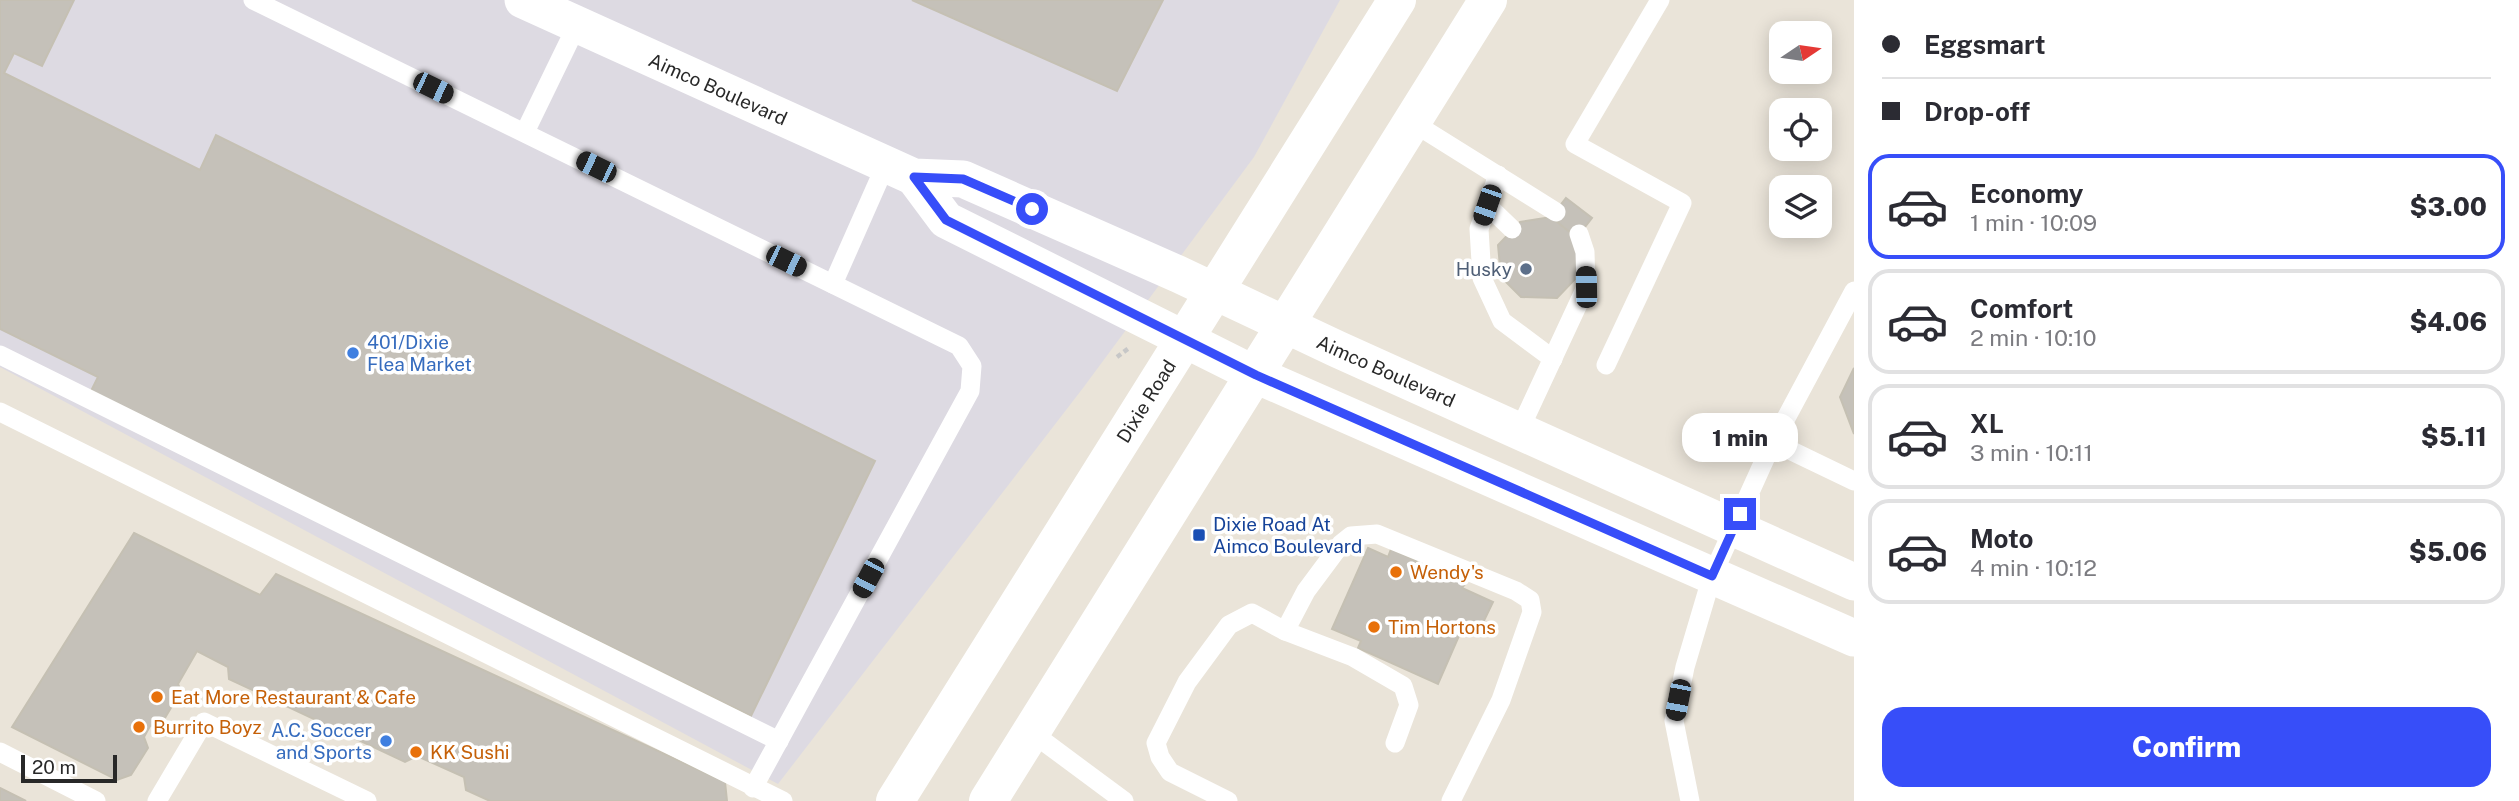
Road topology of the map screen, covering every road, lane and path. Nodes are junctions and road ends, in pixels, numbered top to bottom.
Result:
1 (253, 0) edge
2 (523, 0) edge
3 (1396, 0) edge
4 (1488, 0) edge
5 (1660, 0) edge
6 (275, 5) edge
7 (577, 25) junction
8 (1412, 122) junction
9 (525, 132) junction
10 (900, 171) junction
11 (1497, 175) junction
12 (1487, 205) junction
13 (1556, 212) dead end
14 (1512, 229) dead end
15 (1579, 234) dead end
16 (833, 284) junction
17 (1215, 291) junction
18 (1854, 291) edge
19 (1286, 326) junction
20 (1183, 340) junction
21 (1123, 352) dead end
22 (0, 355) edge
23 (1134, 359) dead end
24 (1553, 359) junction
25 (1606, 365) dead end
26 (1256, 375) junction
27 (0, 412) edge
28 (1519, 431) junction
29 (1773, 442) junction
30 (1854, 481) edge
31 (1734, 528) junction
32 (1712, 576) junction
33 (1854, 582) edge
34 (1285, 631) junction
35 (1854, 638) edge
36 (1031, 732) junction
37 (779, 741) junction
38 (1395, 743) dead end
39 (0, 751) edge
40 (753, 788) junction
41 (96, 801) edge
42 (157, 801) edge
43 (367, 801) edge
44 (783, 801) edge
45 (895, 801) edge
46 (988, 801) edge
47 (1124, 801) edge
48 (1228, 801) edge
49 (1451, 801) edge
50 (1690, 801) edge

1 - 6 lane
2 - 7 street, Aimco Boulevard
3 - 17 main road, Dixie Road
4 - 8 main road
5 - 25 lane
6 - 9 lane
7 - 9 lane
7 - 10 street, Aimco Boulevard
8 - 11 lane
8 - 19 main road
9 - 16 lane
10 - 16 lane
10 - 17 street, Aimco Boulevard
10 - 20 street, Aimco Boulevard
11 - 12 lane
11 - 13 lane
12 - 14 lane
12 - 24 lane
15 - 24 lane
16 - 37 lane
17 - 19 street, Aimco Boulevard
17 - 20 main road, Dixie Road
18 - 29 lane
19 - 26 main road
19 - 28 street, Aimco Boulevard
20 - 26 street, Aimco Boulevard
20 - 45 main road, Dixie Road
21 - 23 path
22 - 37 lane
24 - 28 lane
26 - 32 street, Aimco Boulevard
26 - 36 main road
27 - 40 lane
28 - 31 street, Aimco Boulevard
29 - 30 lane
29 - 31 lane
31 - 32 lane
31 - 33 street, Aimco Boulevard
32 - 35 street, Aimco Boulevard
32 - 50 lane
34 - 38 lane
34 - 48 lane
34 - 49 lane
36 - 46 main road
36 - 47 lane
37 - 40 lane
39 - 41 lane
40 - 44 lane
42 - 43 lane

